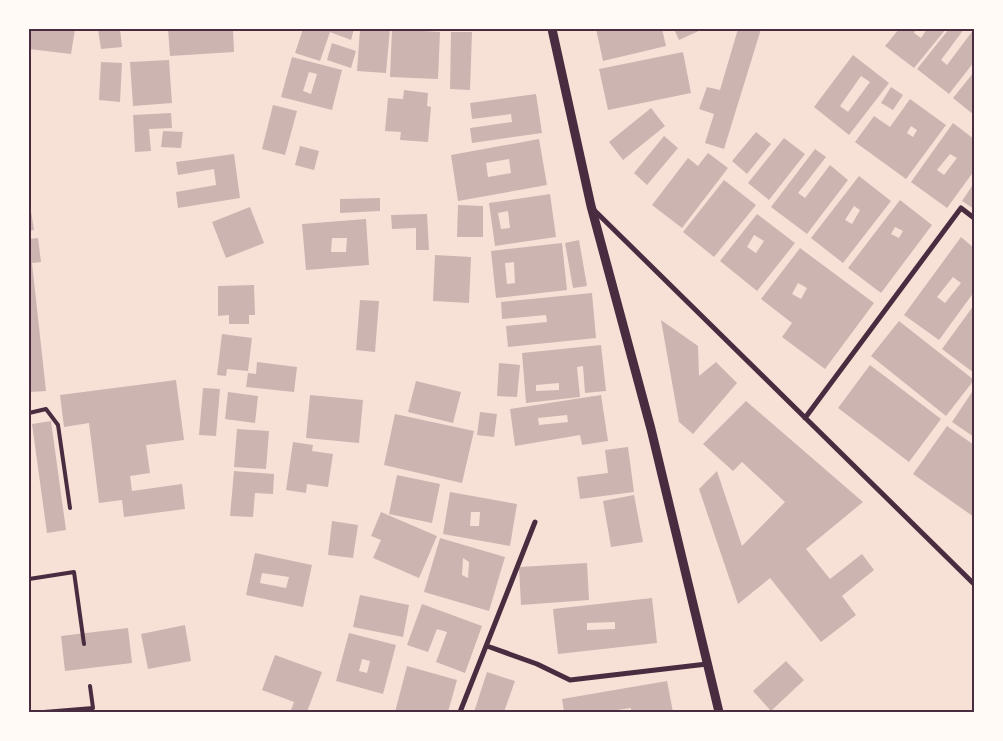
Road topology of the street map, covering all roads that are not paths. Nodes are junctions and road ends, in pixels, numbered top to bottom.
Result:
1 (552, 29) edge
2 (591, 206) junction
3 (974, 218) edge
4 (29, 413) edge
5 (805, 418) junction
6 (70, 508) dead end
7 (535, 522) dead end
8 (29, 579) edge
9 (974, 584) edge
10 (84, 644) dead end
11 (487, 646) junction
12 (707, 664) junction
13 (90, 686) dead end
14 (44, 712) edge
15 (460, 712) edge
16 (719, 712) edge

1 - 2 street
2 - 5 street
2 - 12 street
3 - 5 street
4 - 6 lane
5 - 9 street
7 - 11 street
8 - 10 lane
11 - 12 street
11 - 15 street
12 - 16 street
13 - 14 lane

